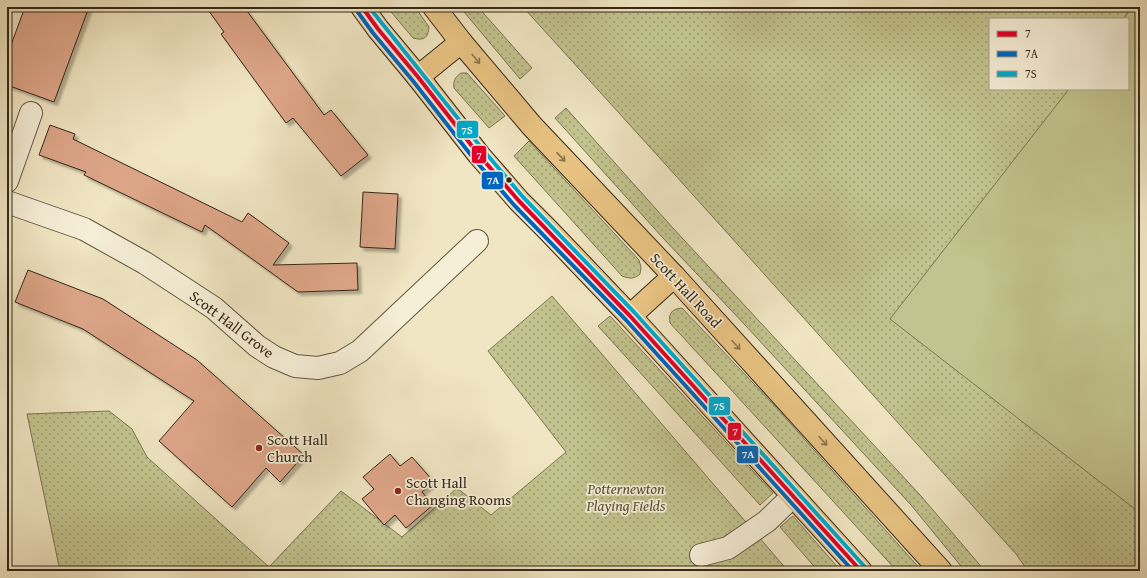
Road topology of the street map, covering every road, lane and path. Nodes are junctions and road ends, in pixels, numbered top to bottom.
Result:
1 (362, 7) edge
2 (434, 7) edge
3 (461, 42) junction
4 (418, 77) junction
5 (31, 113) dead end
6 (7, 181) edge
7 (7, 202) edge
8 (477, 241) dead end
9 (674, 276) junction
10 (630, 316) junction
11 (793, 496) junction
12 (701, 555) dead end
13 (861, 571) edge
14 (941, 571) edge

1 - 4 highway
2 - 3 highway, Scott Hall Road
3 - 4 highway
3 -> 9 highway, Scott Hall Road
4 - 10 highway
5 - 6 street
7 - 8 street, Scott Hall Grove
9 - 10 highway
9 -> 14 highway, Scott Hall Road
10 - 11 highway
11 - 12 street
11 - 13 highway

